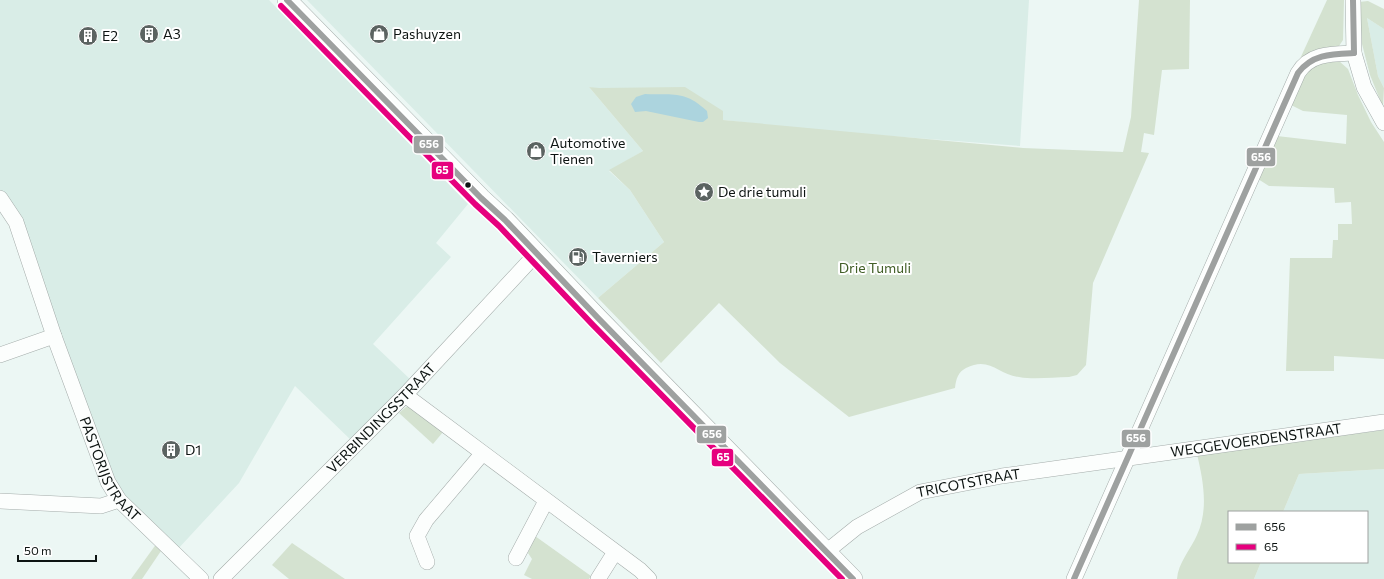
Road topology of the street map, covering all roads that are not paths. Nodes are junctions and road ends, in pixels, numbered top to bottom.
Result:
1 (287, 0) edge
2 (1352, 0) edge
3 (1354, 53) junction
4 (1384, 123) edge
5 (0, 198) edge
6 (537, 253) junction
7 (54, 336) junction
8 (0, 355) edge
9 (405, 395) junction
10 (1384, 422) edge
11 (482, 454) junction
12 (1127, 457) junction
13 (119, 500) junction
14 (0, 501) edge
15 (546, 502) junction
16 (615, 552) junction
17 (826, 552) junction
18 (516, 558) dead end
19 (427, 562) dead end
20 (202, 579) edge
21 (221, 579) edge
22 (598, 579) edge
23 (649, 579) edge
24 (853, 579) edge
25 (1074, 579) edge

1 - 6 main road
2 - 3 street
3 - 4 street
3 - 12 street
5 - 7 street, PASTORIJSTRAAT
6 - 9 street, VERBINDINGSSTRAAT
6 - 17 main road
7 - 8 street
7 - 13 street, PASTORIJSTRAAT
9 - 11 street
9 - 21 street, VERBINDINGSSTRAAT
10 - 12 street, WEGGEVOERDENSTRAAT
11 - 15 street
11 - 19 street
12 - 17 street, TRICOTSTRAAT
12 - 25 street
13 - 14 street
13 - 20 street, PASTORIJSTRAAT
15 - 16 street
15 - 18 street
16 - 22 street
16 - 23 street
17 - 24 main road

